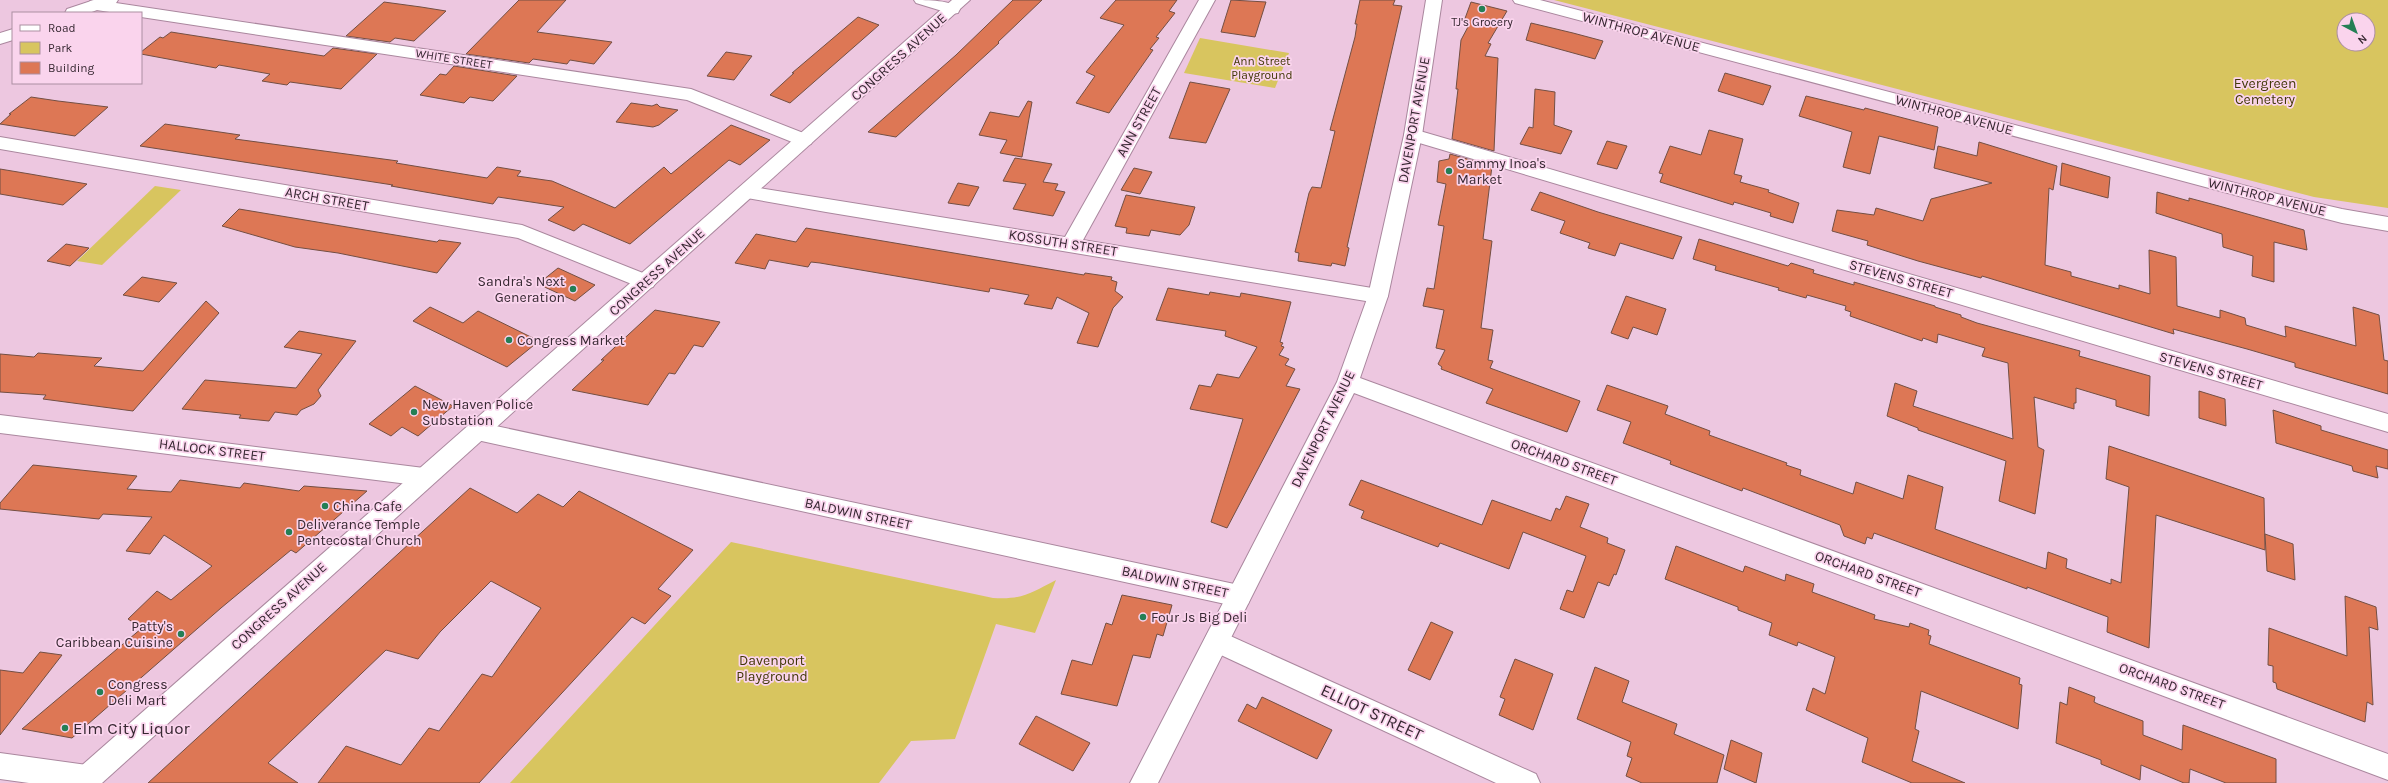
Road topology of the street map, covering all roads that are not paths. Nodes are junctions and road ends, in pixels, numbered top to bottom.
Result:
1 (922, 0) edge
2 (1207, 0) edge
3 (1434, 0) edge
4 (1521, 0) edge
5 (103, 2) edge
6 (957, 5) edge
7 (76, 12) edge
8 (12, 34) edge
9 (0, 39) edge
10 (1413, 135) junction
11 (804, 140) junction
12 (0, 143) edge
13 (747, 192) junction
14 (2388, 224) edge
15 (1071, 244) junction
16 (646, 282) junction
17 (1378, 296) junction
18 (1348, 382) junction
19 (2388, 423) edge
20 (0, 424) edge
21 (477, 431) junction
22 (424, 477) junction
23 (1239, 596) junction
24 (1217, 641) junction
25 (0, 766) edge
26 (2388, 766) edge
27 (84, 781) edge
28 (1144, 783) edge
29 (1526, 783) edge

1 - 6 street
2 - 15 street, ANN STREET
3 - 10 street, DAVENPORT AVENUE
4 - 14 street, WINTHROP AVENUE
5 - 7 street
5 - 11 street, WHITE STREET
6 - 11 street, CONGRESS AVENUE
8 - 9 street
10 - 17 street, DAVENPORT AVENUE
10 - 19 street, STEVENS STREET
11 - 13 street, CONGRESS AVENUE
12 - 16 street, ARCH STREET
13 - 15 street, KOSSUTH STREET
13 - 16 street, CONGRESS AVENUE
15 - 17 street, KOSSUTH STREET
16 - 21 street, CONGRESS AVENUE
17 - 18 street, DAVENPORT AVENUE
18 - 23 street, DAVENPORT AVENUE
18 - 26 street, ORCHARD STREET
20 - 22 street, HALLOCK STREET
21 - 22 street, CONGRESS AVENUE
21 - 23 street, BALDWIN STREET
22 - 27 street, CONGRESS AVENUE
23 - 24 street, DAVENPORT AVENUE
24 - 28 street, DAVENPORT AVENUE
24 - 29 street, ELLIOT STREET
25 - 27 street

